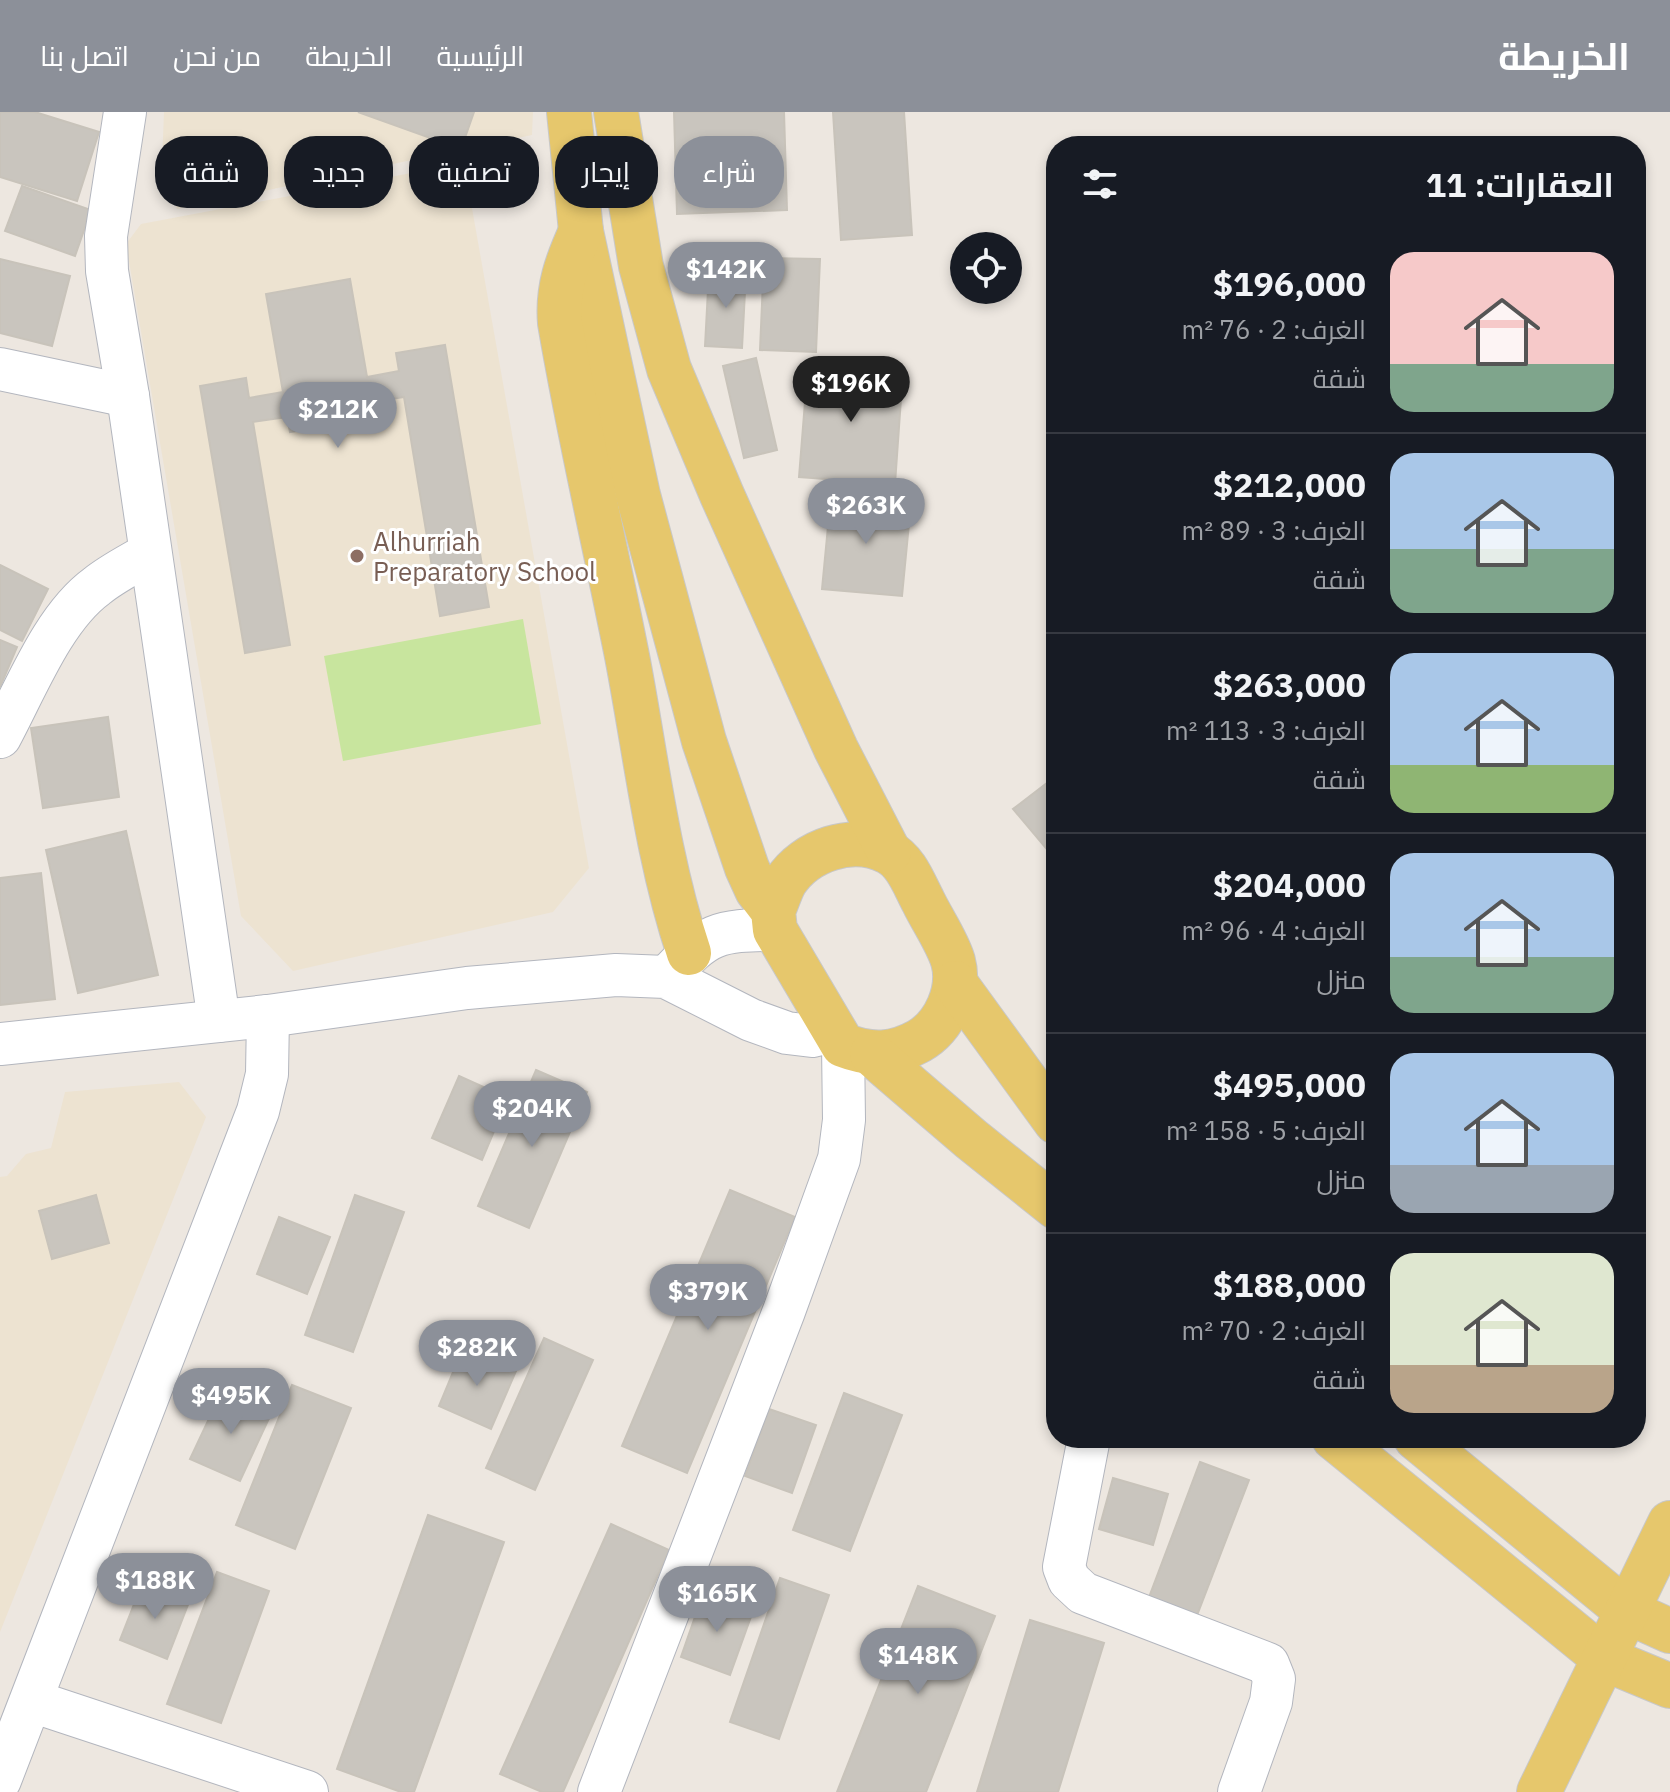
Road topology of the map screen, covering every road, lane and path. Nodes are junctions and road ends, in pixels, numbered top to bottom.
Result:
1 (125, 112) edge
2 (569, 112) edge
3 (616, 112) edge
4 (581, 231) junction
5 (3, 373) edge
6 (128, 396) junction
7 (150, 553) junction
8 (0, 737) edge
9 (889, 852) junction
10 (774, 920) junction
11 (678, 965) junction
12 (955, 983) junction
13 (268, 1016) junction
14 (219, 1021) junction
15 (850, 1043) junction
16 (0, 1044) edge
17 (1046, 1108) edge
18 (1046, 1199) edge
19 (1087, 1448) edge
20 (1346, 1448) edge
21 (1428, 1448) edge
22 (1670, 1523) edge
23 (1628, 1612) junction
24 (1670, 1631) edge
25 (1605, 1659) junction
26 (1670, 1686) edge
27 (32, 1701) junction
28 (0, 1780) edge
29 (307, 1792) edge
30 (599, 1792) edge
31 (1239, 1792) edge
32 (1539, 1792) edge

1 - 6 street
2 - 4 main road
3 - 9 main road
4 - 10 main road
4 - 11 main road
5 - 6 street
6 - 7 street
7 - 8 street
7 - 14 street
9 - 10 main road
9 - 12 main road
10 - 11 street
10 - 15 main road
11 - 13 street
11 - 15 street
12 - 15 main road
12 - 17 main road
13 - 14 street
13 - 27 street
14 - 16 street
15 - 18 main road
15 - 30 street
19 - 31 street
20 - 25 main road
21 - 23 main road
22 - 23 main road
23 - 24 main road
23 - 25 main road
25 - 26 main road
25 - 32 main road
27 - 28 street
27 - 29 street

